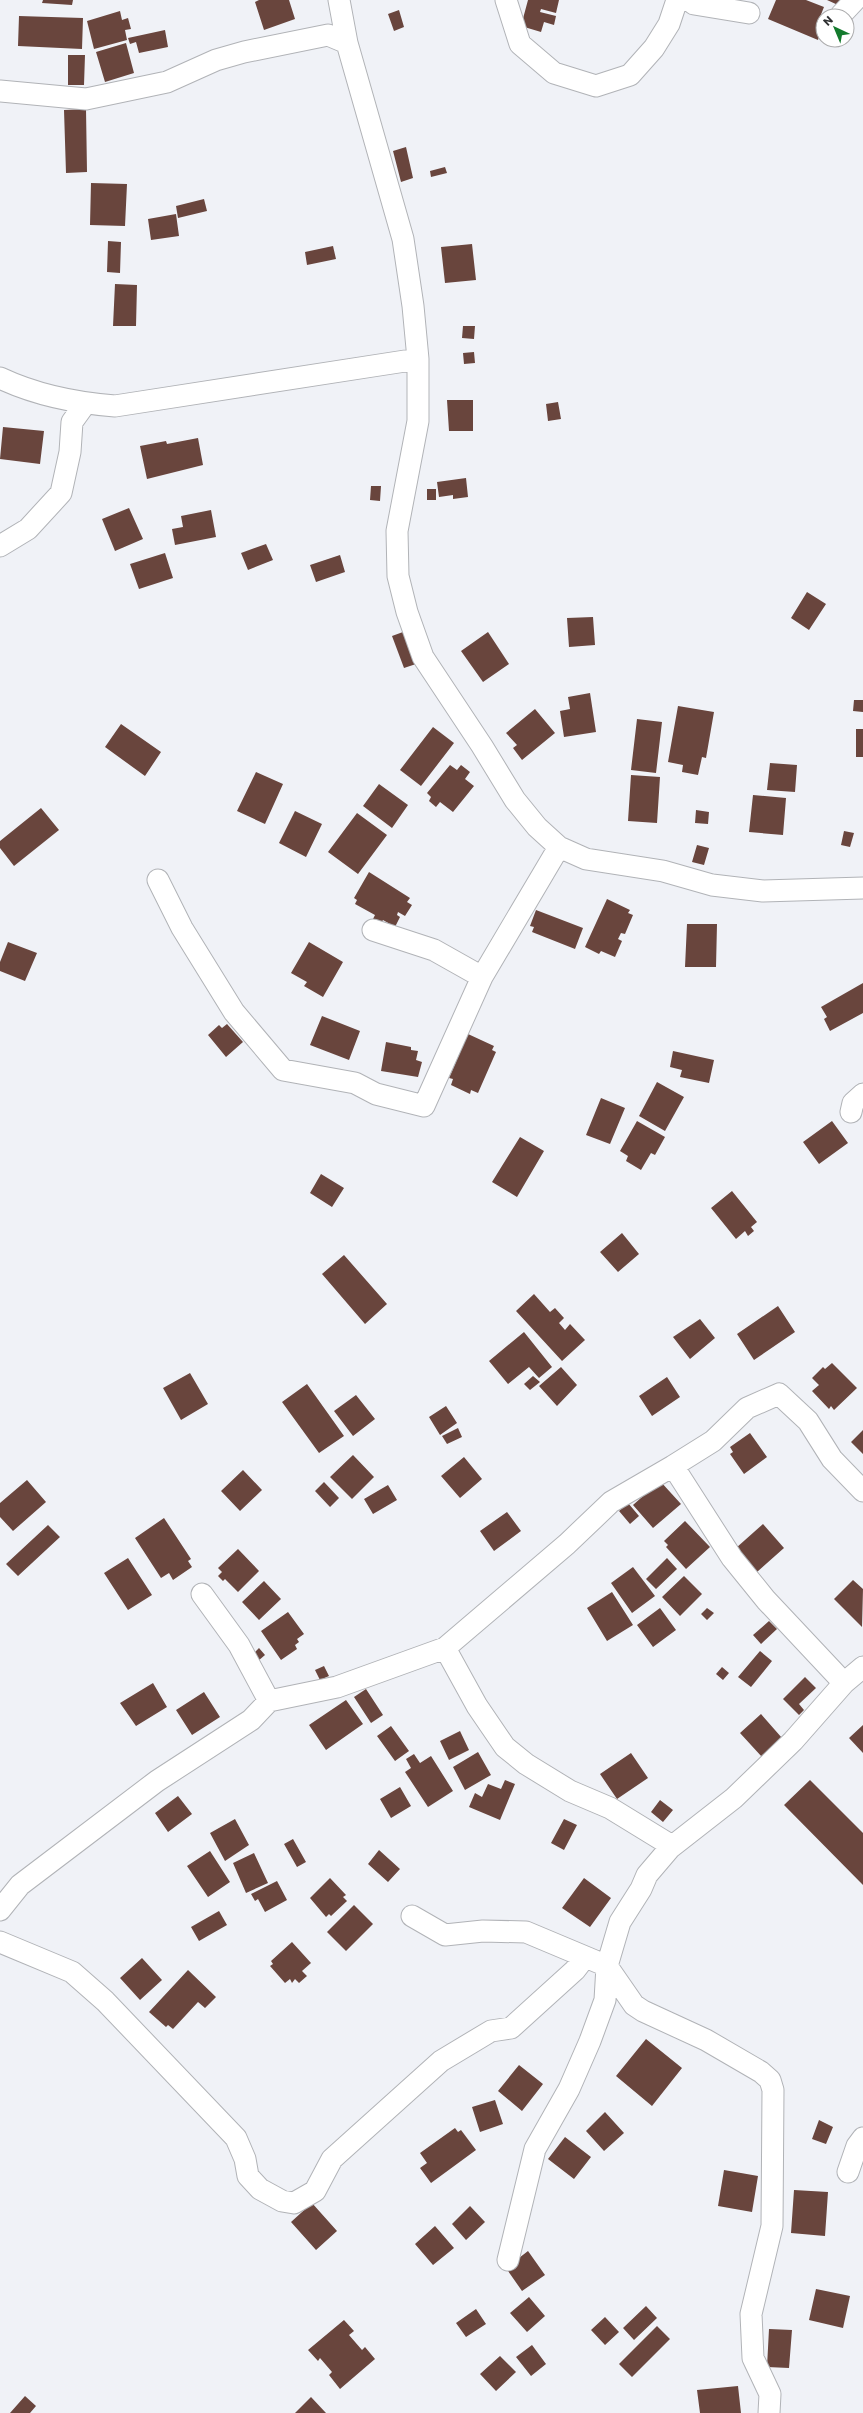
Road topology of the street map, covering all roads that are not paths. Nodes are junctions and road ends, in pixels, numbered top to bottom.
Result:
1 (339, 0) edge
2 (506, 0) edge
3 (677, 0) edge
4 (689, 0) edge
5 (749, 13) dead end
6 (346, 43) junction
7 (0, 91) edge
8 (418, 360) junction
9 (0, 378) edge
10 (85, 404) junction
11 (0, 546) edge
12 (559, 847) junction
13 (158, 880) dead end
14 (863, 888) edge
15 (373, 930) dead end
16 (482, 976) junction
17 (863, 1094) edge
18 (851, 1112) dead end
19 (674, 1466) junction
20 (863, 1491) edge
21 (202, 1594) dead end
22 (445, 1648) junction
23 (863, 1667) edge
24 (844, 1683) junction
25 (269, 1700) junction
26 (672, 1846) junction
27 (0, 1910) edge
28 (412, 1916) dead end
29 (0, 1942) edge
30 (585, 1957) junction
31 (608, 1966) junction
32 (863, 2138) edge
33 (848, 2172) dead end
34 (508, 2260) dead end
35 (769, 2413) edge

1 - 6 street
2 - 3 street
4 - 5 street
6 - 7 street
6 - 8 street
8 - 10 street
8 - 12 street
9 - 10 street
10 - 11 street
12 - 14 street
12 - 16 street
13 - 16 street
15 - 16 street
17 - 18 street
19 - 20 street
19 - 22 street
19 - 24 street
21 - 25 street
22 - 25 street
22 - 26 street
23 - 24 street
24 - 26 street
25 - 27 street
26 - 31 street
28 - 30 street
29 - 30 street
30 - 31 street
31 - 34 street
31 - 35 street
32 - 33 street

